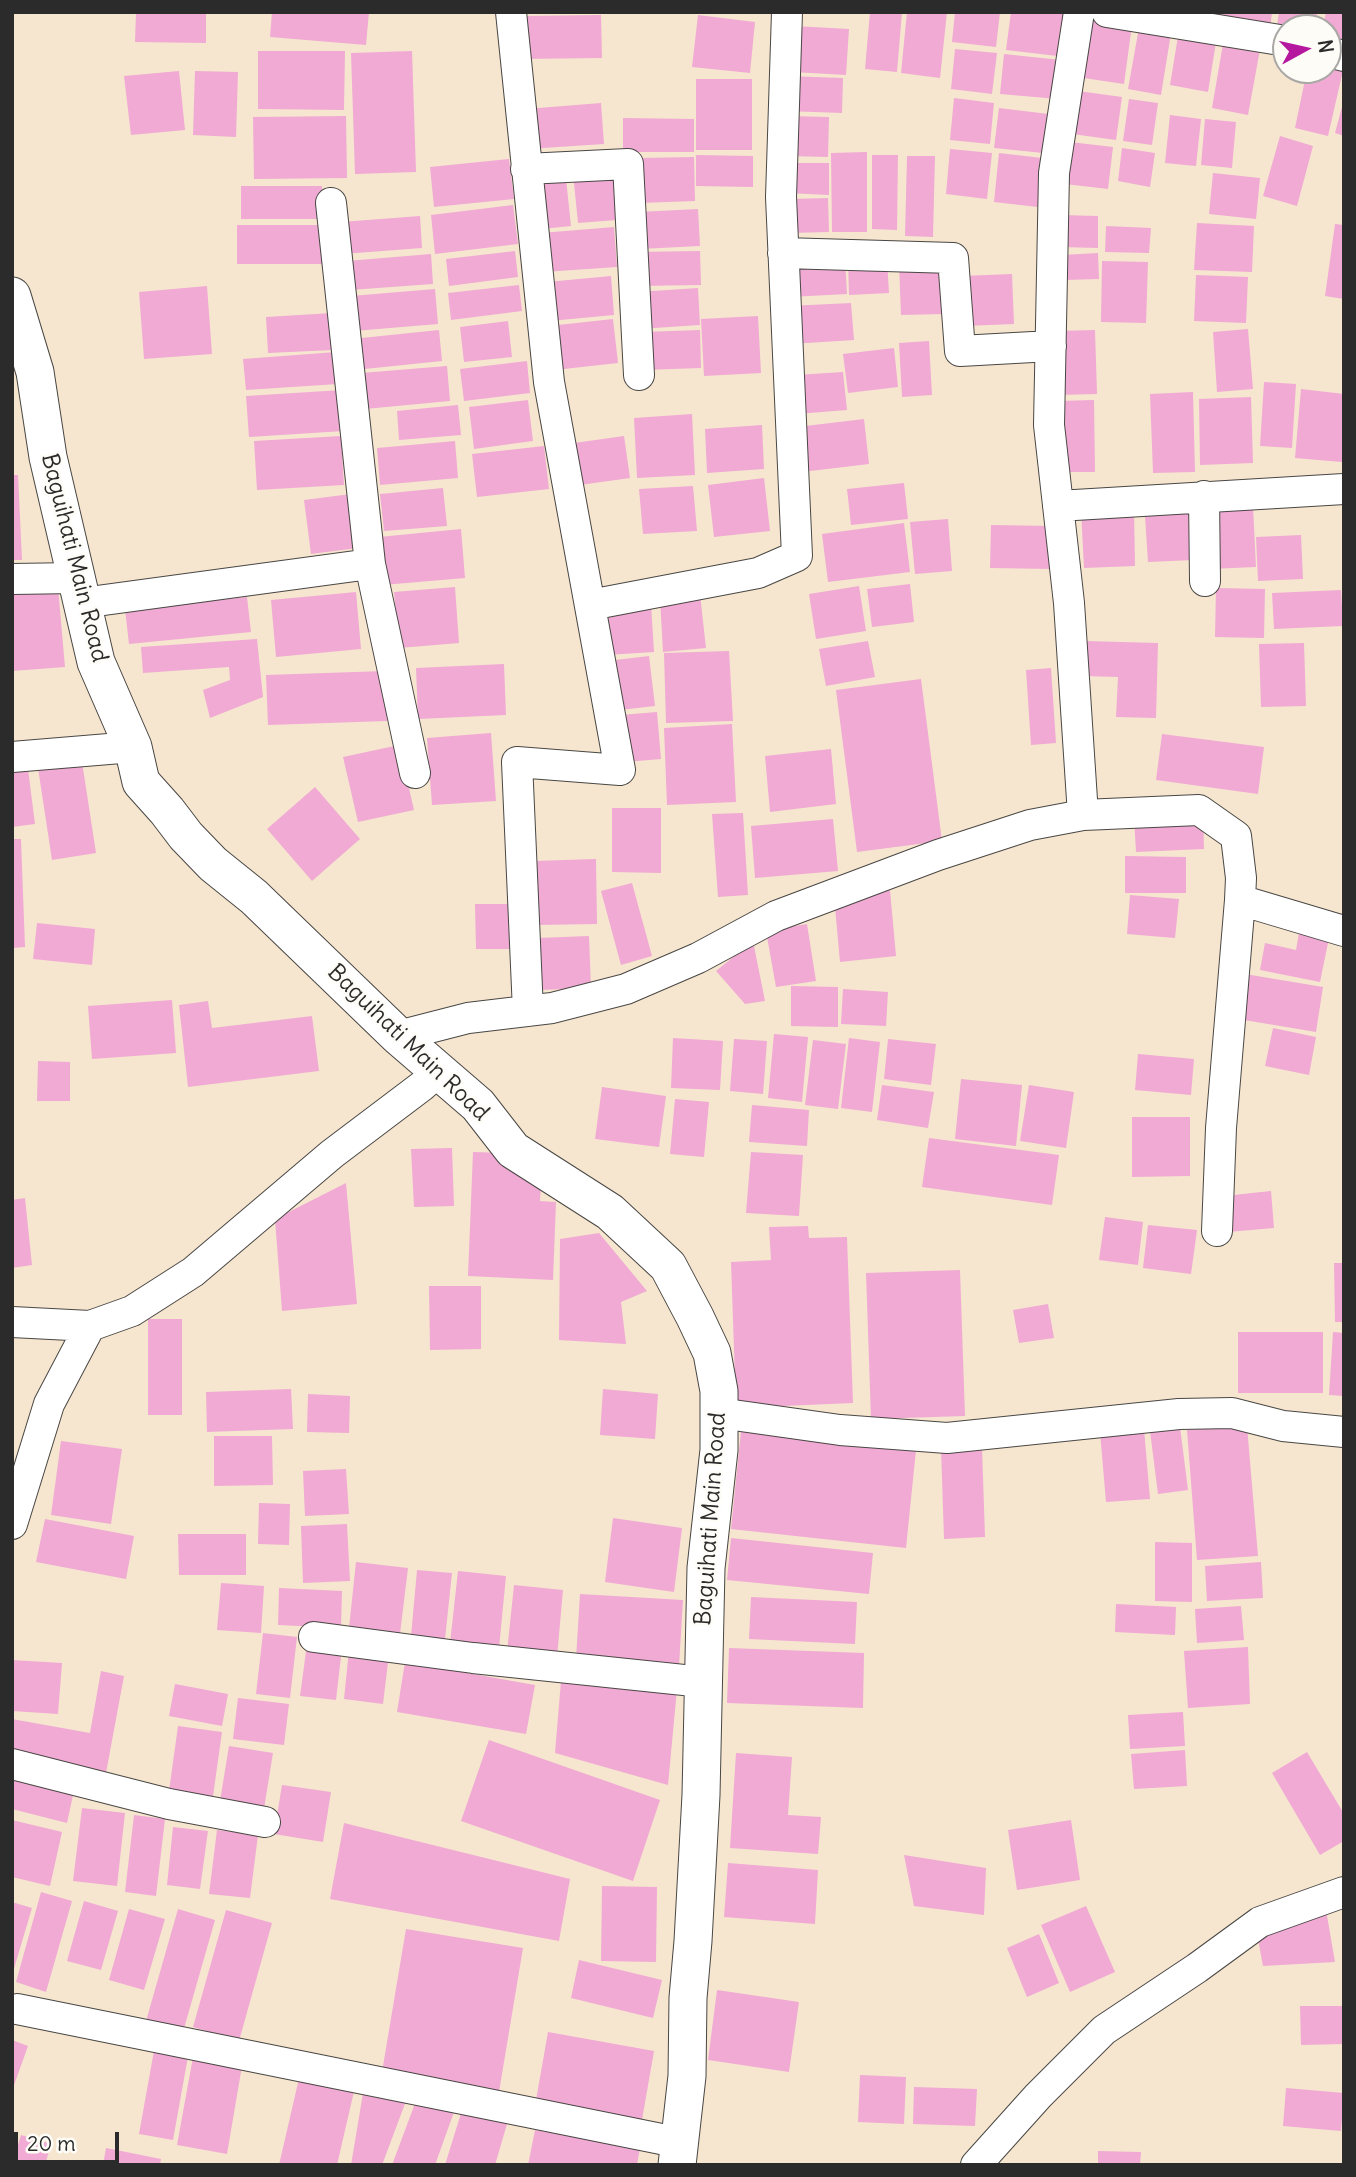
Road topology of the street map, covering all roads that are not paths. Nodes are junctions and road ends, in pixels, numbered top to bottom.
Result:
1 (511, 12) edge
2 (787, 12) edge
3 (1079, 12) edge
4 (1107, 12) edge
5 (1272, 39) edge
6 (526, 169) junction
7 (331, 203) dead end
8 (783, 253) junction
9 (12, 296) edge
10 (1051, 346) junction
11 (23, 372) edge
12 (639, 375) dead end
13 (1344, 489) edge
14 (1204, 496) junction
15 (1058, 506) junction
16 (370, 564) junction
17 (12, 579) edge
18 (1206, 582) dead end
19 (79, 590) junction
20 (590, 605) junction
21 (132, 747) junction
22 (12, 757) edge
23 (415, 774) dead end
24 (1083, 815) junction
25 (1240, 900) junction
26 (1344, 931) edge
27 (528, 1011) junction
28 (398, 1036) junction
29 (439, 1071) junction
30 (1217, 1231) dead end
31 (12, 1322) edge
32 (90, 1326) junction
33 (719, 1413) junction
34 (1344, 1432) edge
35 (12, 1524) edge
36 (314, 1637) dead end
37 (703, 1682) junction
38 (12, 1764) edge
39 (265, 1822) dead end
40 (1344, 1892) edge
41 (17, 2009) dead end
42 (679, 2154) edge
43 (976, 2165) edge

1 - 6 street
2 - 8 street
3 - 10 street
4 - 5 street
6 - 12 street
6 - 20 street
7 - 16 street
8 - 10 street
8 - 20 street
9 - 11 street, Baguihati Main Road
10 - 15 street
11 - 19 street, Baguihati Main Road
13 - 14 street
14 - 15 street
14 - 18 street
15 - 24 street
16 - 19 street
16 - 23 street
17 - 19 street
19 - 21 street, Baguihati Main Road
20 - 27 street
21 - 22 street
21 - 28 street, Baguihati Main Road
24 - 25 street
24 - 27 street
25 - 26 street
25 - 30 street
27 - 28 street
28 - 29 street, Baguihati Main Road
29 - 32 street
29 - 33 street, Baguihati Main Road
31 - 32 street
32 - 35 street
33 - 34 street
33 - 37 street, Baguihati Main Road
36 - 37 street
37 - 42 street, Baguihati Main Road
38 - 39 street
40 - 43 street
41 - 42 street

